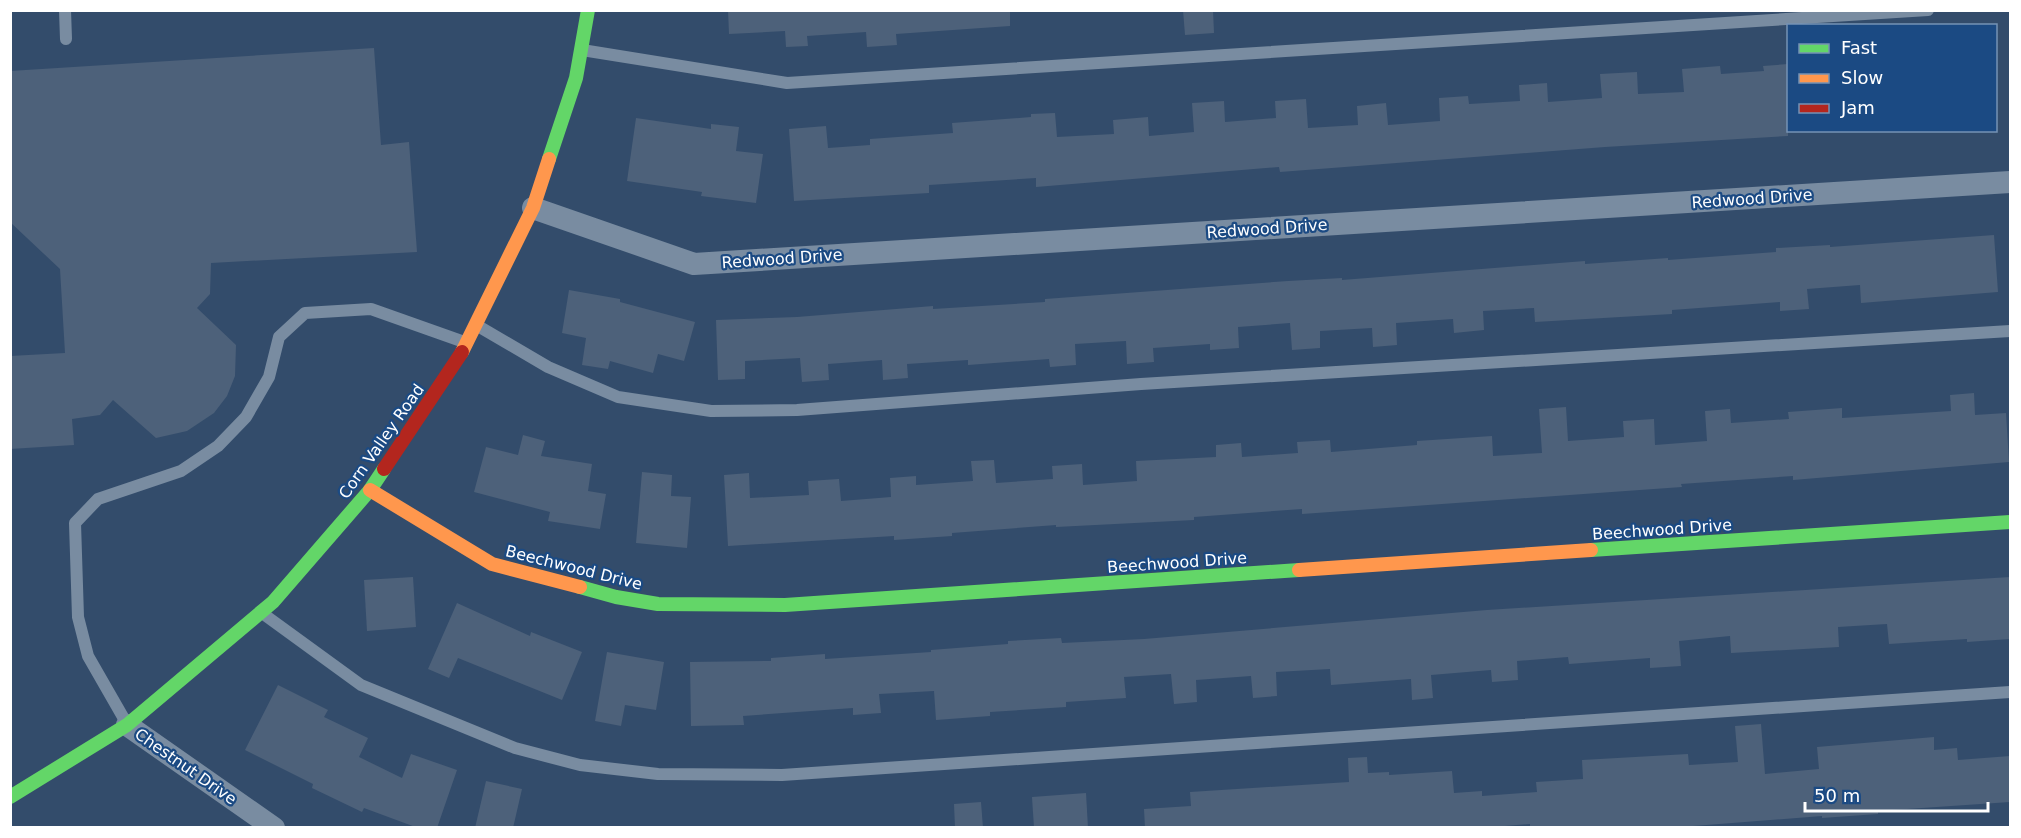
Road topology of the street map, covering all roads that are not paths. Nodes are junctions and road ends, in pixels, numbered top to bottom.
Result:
1 (64, 10) edge
2 (588, 10) edge
3 (1928, 10) edge
4 (66, 39) dead end
5 (581, 50) junction
6 (2010, 182) edge
7 (533, 208) junction
8 (477, 325) junction
9 (2010, 330) edge
10 (468, 344) junction
11 (370, 490) junction
12 (2010, 522) edge
13 (261, 612) junction
14 (2010, 692) edge
15 (127, 725) junction
16 (10, 798) edge
17 (274, 828) edge

1 - 4 lane
2 - 5 street, Corn Valley Road
3 - 5 lane
5 - 7 street, Corn Valley Road
6 - 7 street, Redwood Drive
7 - 8 street, Corn Valley Road
8 - 9 lane
8 - 10 street, Corn Valley Road
10 - 11 street, Corn Valley Road
10 - 15 lane
11 - 12 street, Beechwood Drive
11 - 13 street, Corn Valley Road
13 - 14 lane
13 - 15 street, Corn Valley Road
15 - 16 street, Corn Valley Road
15 - 17 street, Chestnut Drive

